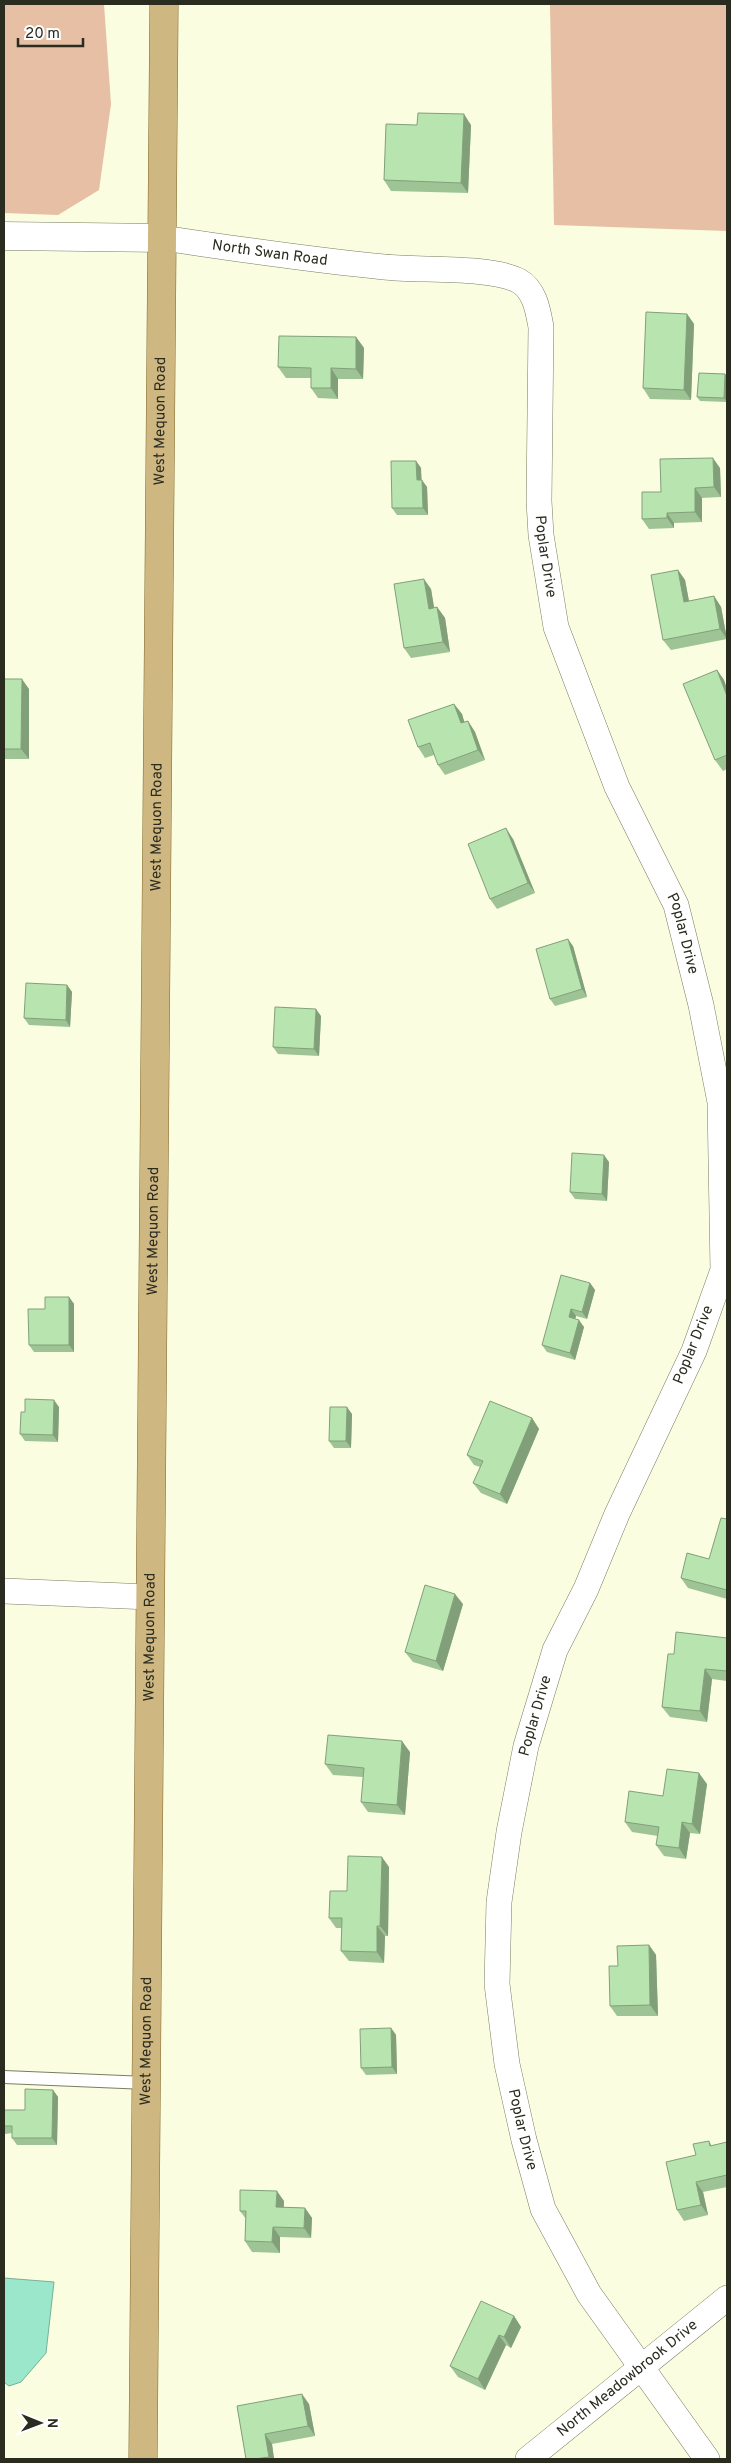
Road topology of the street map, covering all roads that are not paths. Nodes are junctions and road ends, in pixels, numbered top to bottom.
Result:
1 (164, 4) edge
2 (4, 236) edge
3 (163, 238) junction
4 (530, 291) joint
5 (725, 1269) edge
6 (4, 1591) edge
7 (150, 1597) junction
8 (4, 2077) edge
9 (146, 2083) junction
10 (727, 2298) edge
11 (640, 2368) junction
12 (143, 2459) edge
13 (528, 2459) edge
14 (707, 2459) edge

1 - 3 main road, West Mequon Road
2 - 3 street, North Swan Road
3 - 4 street, North Swan Road
3 - 7 main road, West Mequon Road
4 - 5 street, Poplar Drive
5 - 11 street, Poplar Drive
6 - 7 street
7 - 9 main road, West Mequon Road
8 - 9 lane
9 - 12 main road, West Mequon Road
10 - 11 street, North Meadowbrook Drive
11 - 13 street, North Meadowbrook Drive
11 - 14 street, Poplar Drive

